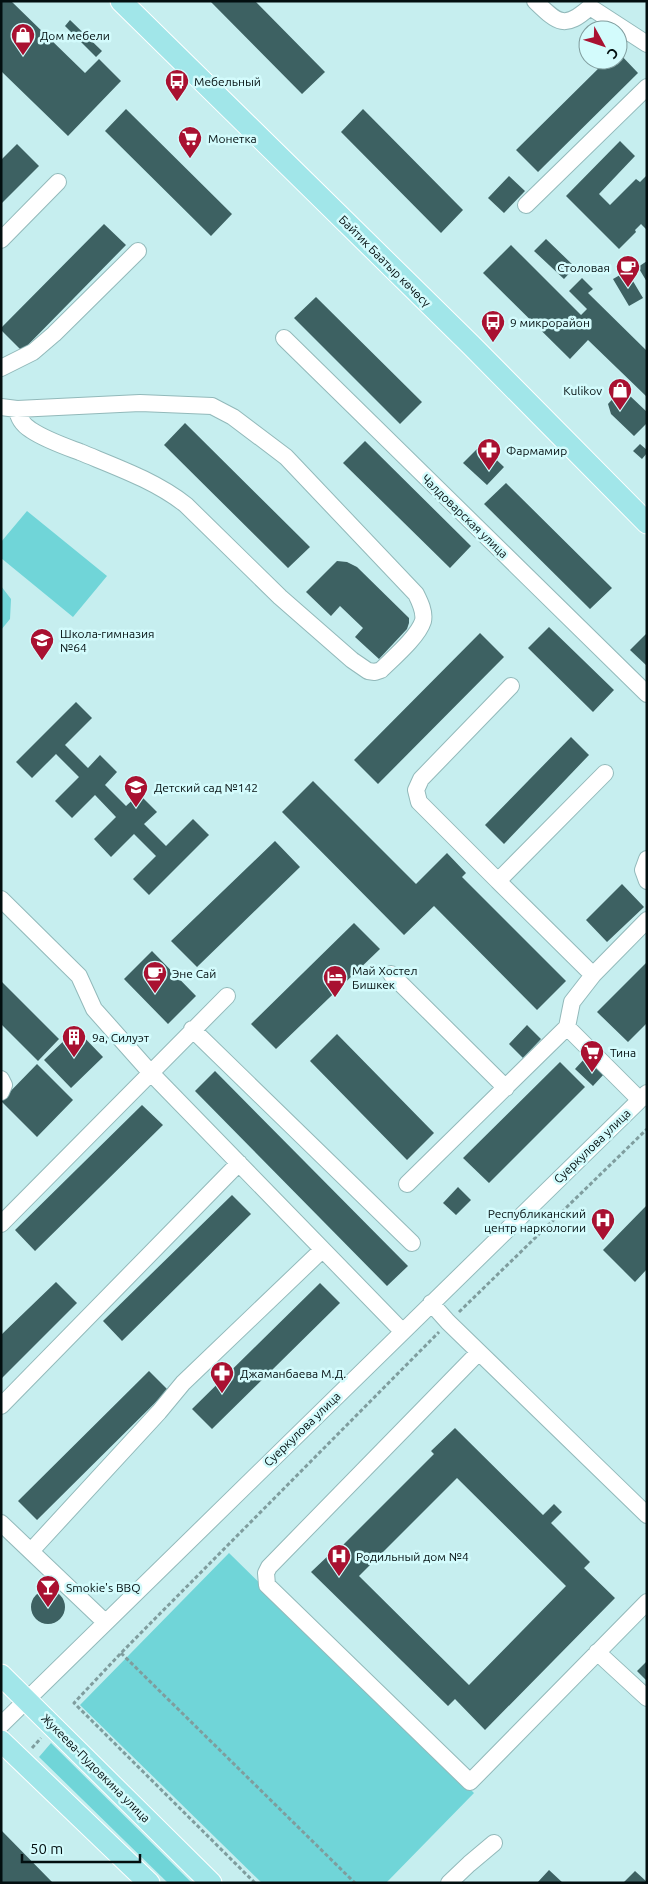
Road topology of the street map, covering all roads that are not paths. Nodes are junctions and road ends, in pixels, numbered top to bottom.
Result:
1 (121, 1) edge
2 (535, 1) edge
3 (647, 44) edge
4 (647, 87) edge
5 (58, 182) dead end
6 (526, 205) dead end
7 (1, 240) edge
8 (138, 251) dead end
9 (284, 338) dead end
10 (1, 368) edge
11 (9, 408) edge
12 (647, 523) edge
13 (511, 686) dead end
14 (647, 694) edge
15 (605, 773) dead end
16 (647, 859) edge
17 (647, 880) edge
18 (498, 881) junction
19 (1, 900) edge
20 (647, 920) edge
21 (391, 974) dead end
22 (593, 975) junction
23 (227, 996) dead end
24 (567, 1027) junction
25 (192, 1030) junction
26 (150, 1072) junction
27 (1, 1078) edge
28 (506, 1088) junction
29 (1, 1092) edge
30 (643, 1096) edge
31 (239, 1163) junction
32 (408, 1184) dead end
33 (1, 1224) edge
34 (412, 1243) dead end
35 (322, 1250) junction
36 (431, 1303) junction
37 (402, 1331) junction
38 (479, 1352) junction
39 (1, 1406) edge
40 (647, 1515) edge
41 (1, 1523) edge
42 (31, 1551) junction
43 (647, 1602) edge
44 (105, 1622) junction
45 (597, 1652) junction
46 (1, 1675) edge
47 (647, 1698) edge
48 (27, 1699) junction
49 (1, 1725) edge
50 (1, 1741) edge
51 (494, 1843) dead end
52 (149, 1883) edge
53 (211, 1883) edge
54 (449, 1883) edge

1 - 12 main road, Байтик Баатыр көчөсү
2 - 3 street
4 - 6 street
5 - 7 street
8 - 10 street
9 - 14 street, Чалдоварская улица
11 - 11 street
13 - 18 street
15 - 18 street
16 - 17 street
18 - 22 street
19 - 26 street
20 - 22 street
21 - 28 street
22 - 24 street
23 - 25 street
24 - 28 street
24 - 30 street
25 - 26 street
25 - 34 street
26 - 31 street
26 - 33 street
27 - 29 street
28 - 32 street
30 - 36 street, Суеркулова улица
31 - 35 street
31 - 39 street
35 - 37 street
35 - 42 street
36 - 37 street, Суеркулова улица
36 - 38 street
37 - 44 street, Суеркулова улица
38 - 40 street
38 - 45 street
41 - 42 street
42 - 44 street
43 - 45 street
44 - 48 street, Суеркулова улица
45 - 47 street
46 - 48 main road, Жукеева-Пудовкина улица
48 - 49 street, Суеркулова улица
48 - 53 main road, Жукеева-Пудовкина улица
50 - 52 main road
51 - 54 street

